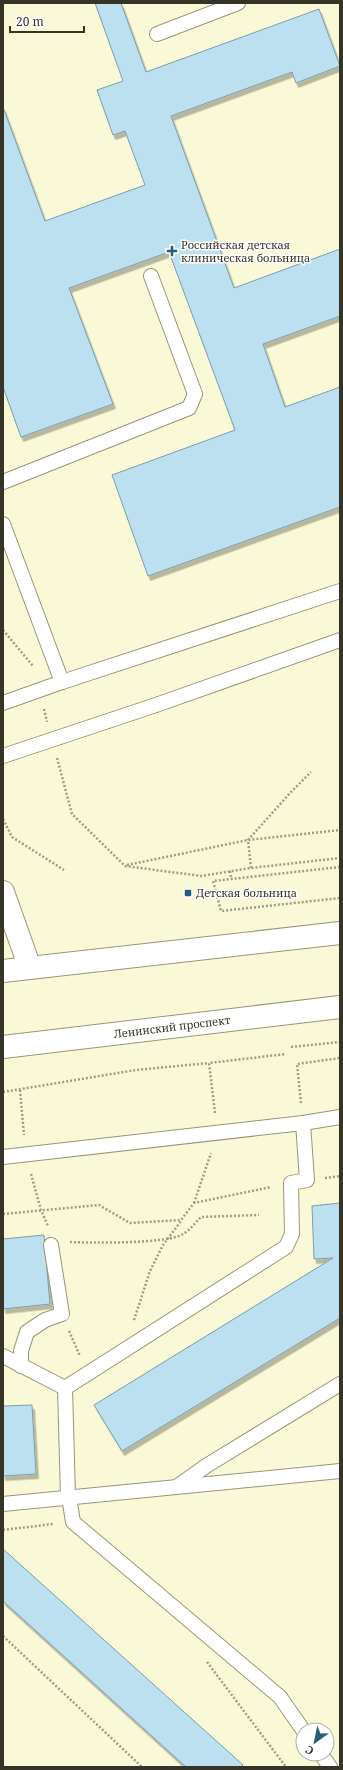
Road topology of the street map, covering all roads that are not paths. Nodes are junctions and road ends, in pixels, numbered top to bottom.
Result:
1 (238, 3) edge
2 (157, 34) dead end
3 (151, 276) dead end
4 (3, 482) edge
5 (3, 524) edge
6 (340, 591) edge
7 (340, 640) edge
8 (62, 682) junction
9 (3, 703) edge
10 (3, 756) edge
11 (3, 892) edge
12 (340, 933) edge
13 (30, 968) junction
14 (3, 971) edge
15 (340, 1007) edge
16 (3, 1047) edge
17 (340, 1117) edge
18 (303, 1123) junction
19 (3, 1157) edge
20 (51, 1245) road end
21 (3, 1356) edge
22 (21, 1366) junction
23 (340, 1384) edge
24 (65, 1388) junction
25 (340, 1471) edge
26 (177, 1486) junction
27 (68, 1496) junction
28 (3, 1504) edge
29 (298, 1722) edge

1 - 2 lane
3 - 4 lane
5 - 8 lane
6 - 8 lane
7 - 10 lane
8 - 9 lane
11 - 13 main road
12 - 13 main road
13 - 14 main road
15 - 16 main road, Ленинский проспект
17 - 18 lane
18 - 19 lane
18 - 24 lane
20 - 22 lane
21 - 22 lane
22 - 24 lane
23 - 26 lane
24 - 27 lane
25 - 26 lane
26 - 27 lane
27 - 28 lane
27 - 29 lane

